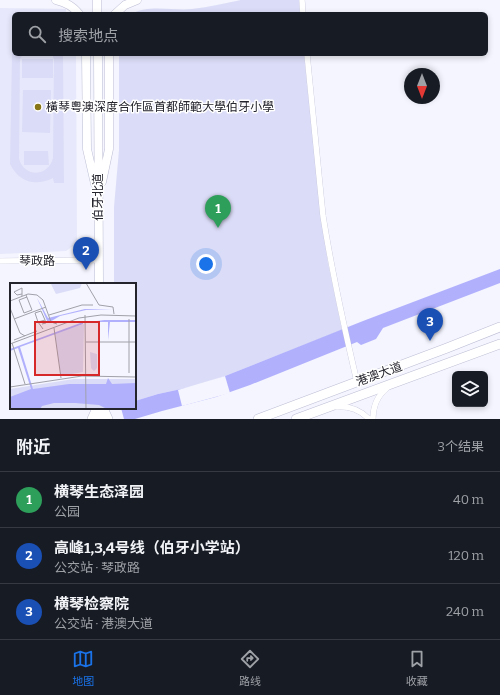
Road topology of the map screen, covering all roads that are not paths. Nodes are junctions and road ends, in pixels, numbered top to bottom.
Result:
1 (56, 0) edge
2 (97, 0) edge
3 (137, 0) edge
4 (302, 0) edge
5 (77, 12) edge
6 (97, 12) edge
7 (118, 12) edge
8 (303, 12) edge
9 (86, 56) edge
10 (98, 56) edge
11 (109, 56) edge
12 (307, 56) edge
13 (98, 196) junction
14 (99, 260) junction
15 (0, 261) edge
16 (99, 283) edge
17 (500, 327) edge
18 (500, 344) edge
19 (357, 382) junction
20 (392, 384) junction
21 (331, 407) junction
22 (97, 409) edge
23 (102, 409) edge
24 (103, 409) edge
25 (92, 419) edge
26 (100, 419) edge
27 (108, 419) edge
28 (258, 419) edge
29 (296, 419) edge
30 (369, 419) edge
31 (373, 419) edge

1 - 5 main road
2 - 6 main road
3 - 7 main road
4 - 8 street
9 - 13 main road
10 - 13 main road, 伯牙北道
11 - 13 main road
12 - 19 street
13 - 14 main road, 伯牙北道
14 - 15 street, 琴政路
14 - 16 main road, 伯牙北道
17 - 19 main road, 港澳大道
18 - 20 main road, 港澳大道
19 - 28 main road, 港澳大道
20 - 21 main road, 港澳大道
20 - 31 street
21 - 29 main road, 港澳大道
21 - 30 street
22 - 25 main road
23 - 26 main road
24 - 27 main road

